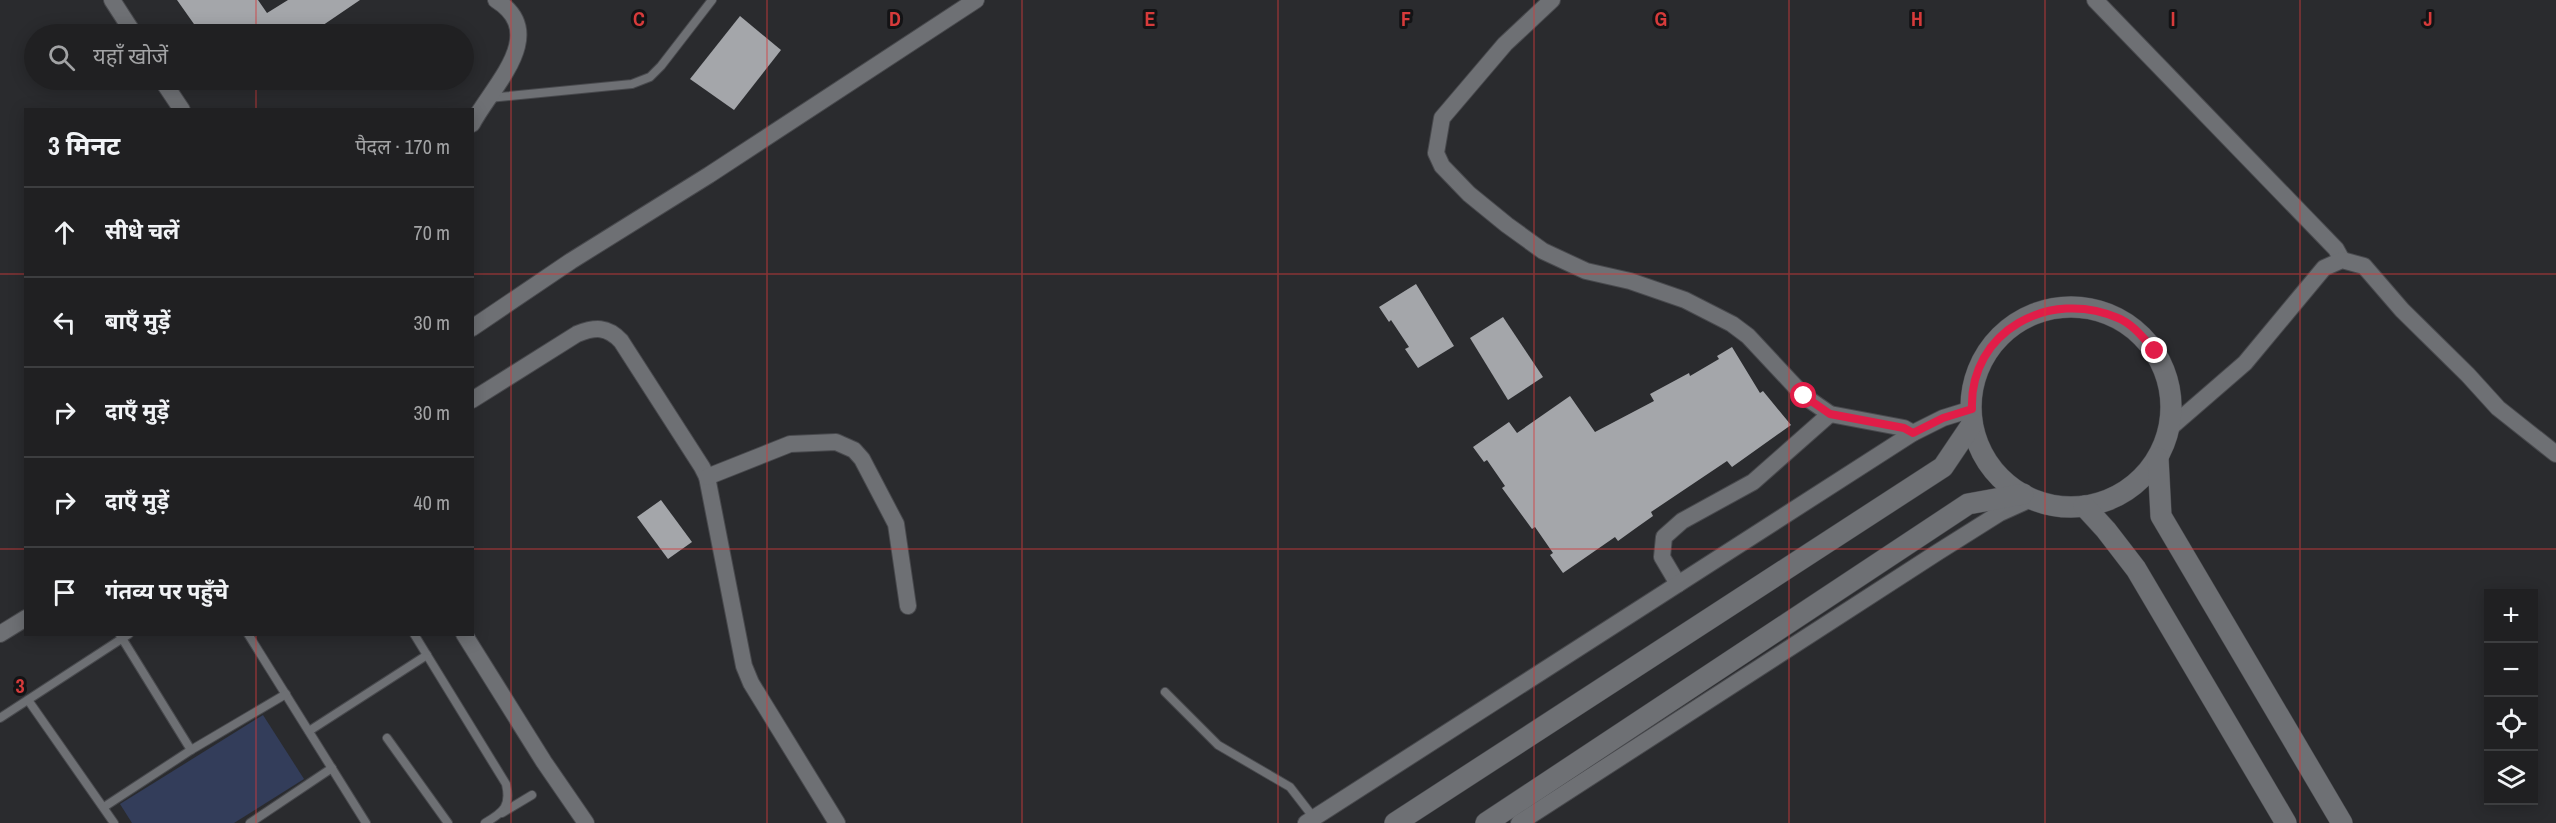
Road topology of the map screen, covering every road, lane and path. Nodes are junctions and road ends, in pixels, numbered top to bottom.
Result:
1 (112, 0) edge
2 (496, 0) edge
3 (712, 0) edge
4 (976, 0) edge
5 (1552, 0) edge
6 (2095, 0) edge
7 (128, 24) edge
8 (169, 90) edge
9 (488, 98) junction
10 (181, 108) edge
11 (474, 121) edge
12 (2342, 260) junction
13 (474, 327) edge
14 (474, 399) edge
15 (1830, 414) junction
16 (1972, 416) junction
17 (2170, 428) junction
18 (1913, 433) junction
19 (2556, 454) edge
20 (2158, 458) junction
21 (707, 477) junction
22 (2027, 496) junction
23 (2084, 506) junction
24 (1678, 584) junction
25 (908, 606) dead end
26 (24, 619) edge
27 (0, 634) edge
28 (124, 636) edge
29 (249, 636) edge
30 (415, 636) edge
31 (466, 636) edge
32 (427, 655) junction
33 (1165, 692) dead end
34 (286, 694) junction
35 (28, 700) junction
36 (0, 718) edge
37 (309, 731) junction
38 (387, 738) dead end
39 (191, 750) junction
40 (332, 768) junction
41 (532, 795) dead end
42 (104, 807) junction
43 (502, 813) junction
44 (1310, 820) edge
45 (114, 823) edge
46 (250, 823) edge
47 (366, 823) edge
48 (448, 823) edge
49 (485, 823) edge
50 (586, 823) edge
51 (837, 823) edge
52 (1395, 823) edge
53 (1486, 823) edge
54 (1519, 823) edge
55 (2286, 823) edge
56 (2342, 823) edge

1 - 7 street
2 - 9 street
3 - 9 lane
4 - 13 street
5 - 15 street
6 - 12 street
8 - 10 street
9 - 11 street
12 - 17 street
12 - 19 street
14 - 21 street
15 - 18 street
15 - 24 street
16 - 17 street
16 - 18 street
16 - 22 street
16 - 52 street
17 - 20 street
18 - 24 street
20 - 23 street
20 - 56 street
21 - 25 street
21 - 51 street
22 - 23 street
22 - 53 street
22 - 54 street
23 - 55 street
24 - 44 street
26 - 27 street
28 - 35 lane
28 - 39 lane
29 - 34 lane
30 - 32 lane
31 - 50 street
32 - 37 lane
32 - 43 lane
33 - 44 lane
34 - 37 lane
34 - 39 lane
35 - 36 lane
35 - 42 lane
37 - 40 lane
38 - 48 lane
39 - 42 lane
40 - 46 lane
40 - 47 lane
41 - 43 lane
42 - 45 lane
43 - 49 lane

